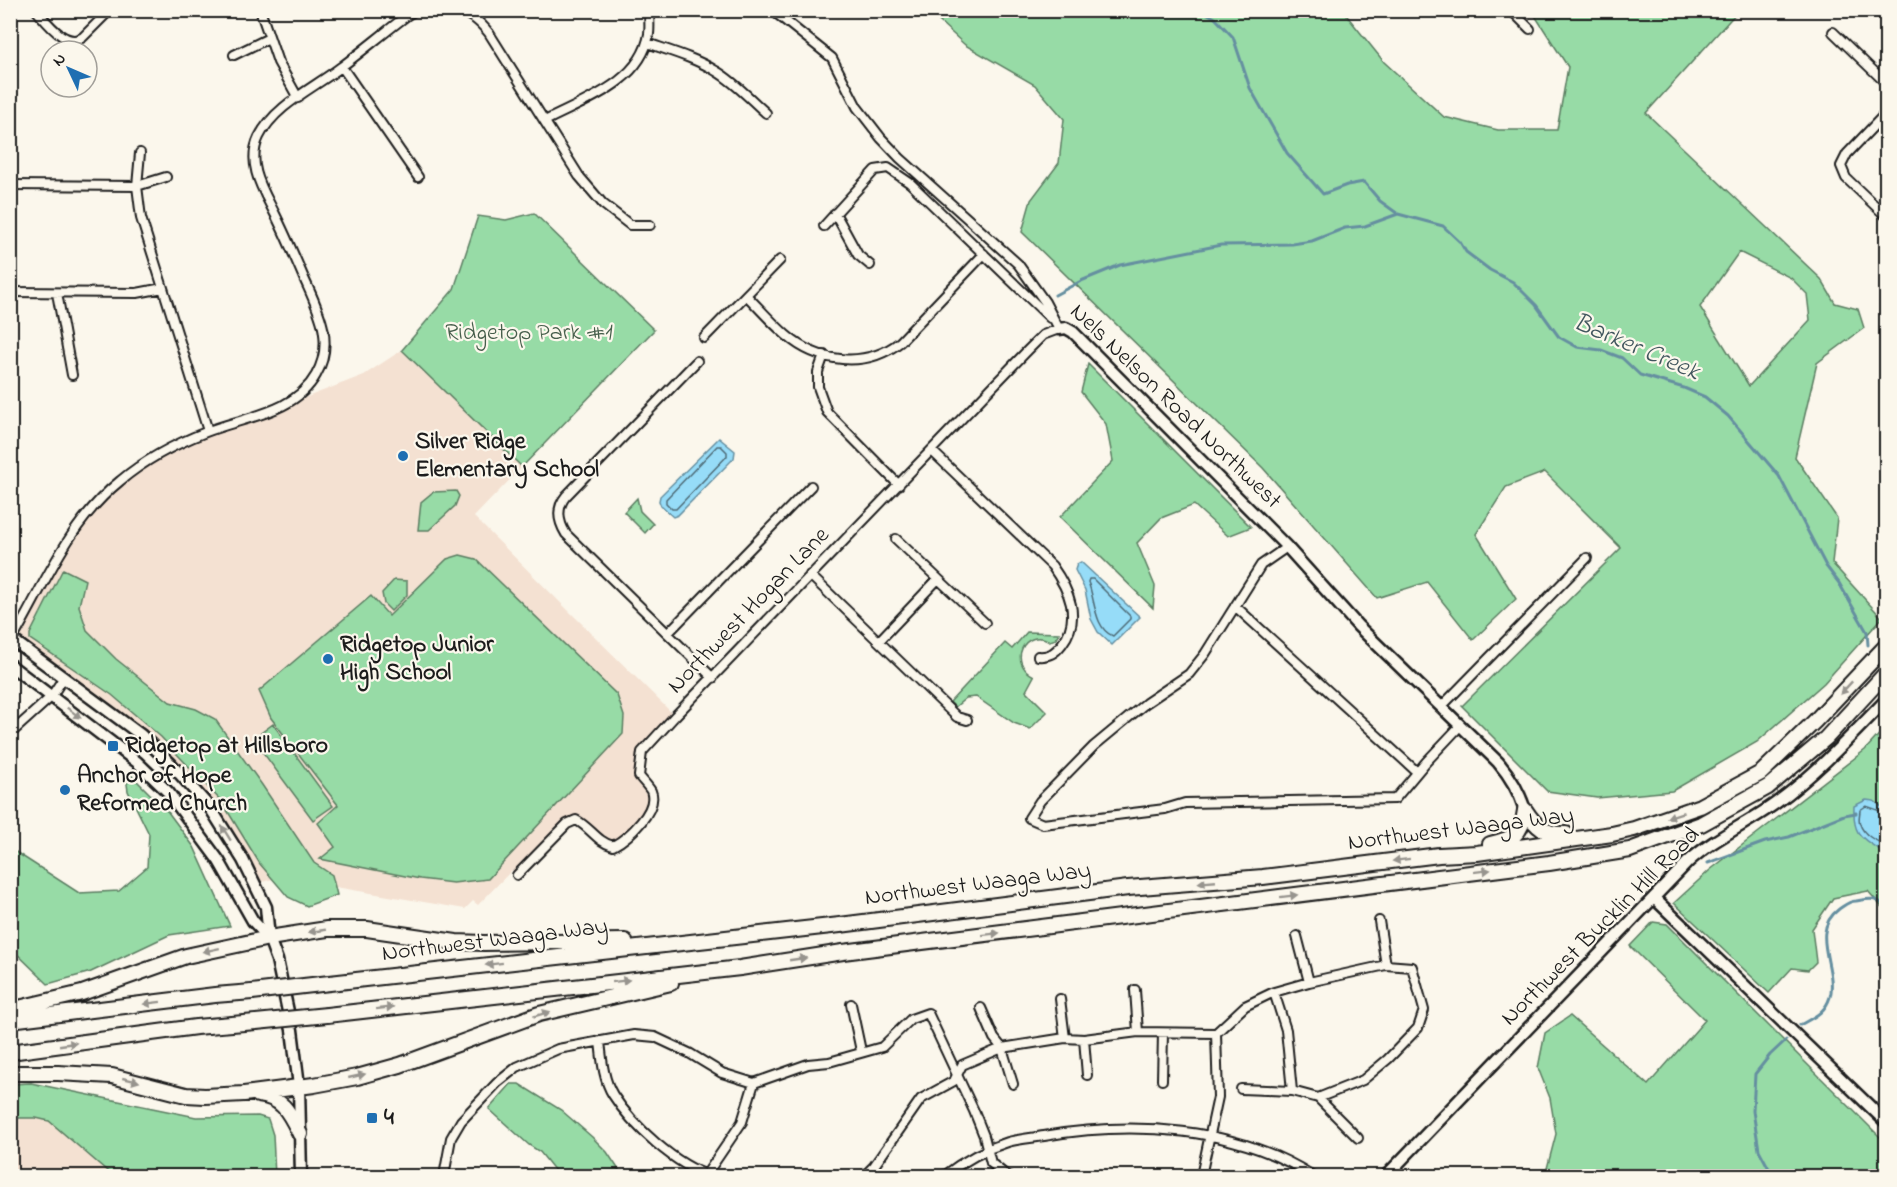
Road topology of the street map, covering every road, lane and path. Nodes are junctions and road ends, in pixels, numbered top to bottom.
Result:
1 (36, 10) edge
2 (110, 10) edge
3 (260, 10) edge
4 (416, 10) edge
5 (458, 10) edge
6 (649, 10) edge
7 (772, 10) edge
8 (1511, 10) edge
9 (1530, 29) dead end
10 (1833, 32) dead end
11 (269, 38) junction
12 (647, 43) junction
13 (234, 55) dead end
14 (342, 67) junction
15 (1887, 83) edge
16 (298, 98) junction
17 (766, 113) dead end
18 (1887, 113) edge
19 (545, 121) junction
20 (140, 153) dead end
21 (166, 177) dead end
22 (418, 177) dead end
23 (10, 185) edge
24 (137, 186) junction
25 (835, 213) junction
26 (1887, 216) edge
27 (650, 225) dead end
28 (824, 226) dead end
29 (984, 254) junction
30 (780, 260) dead end
31 (870, 265) dead end
32 (163, 288) junction
33 (10, 292) edge
34 (57, 293) junction
35 (746, 296) junction
36 (1057, 326) junction
37 (704, 338) dead end
38 (825, 355) junction
39 (697, 361) dead end
40 (72, 375) dead end
41 (207, 431) junction
42 (932, 451) junction
43 (899, 485) junction
44 (811, 486) dead end
45 (896, 539) dead end
46 (1287, 547) junction
47 (1587, 558) dead end
48 (810, 575) junction
49 (938, 579) junction
50 (1235, 606) junction
51 (985, 623) dead end
52 (668, 633) junction
53 (11, 640) edge
54 (879, 641) junction
55 (1887, 646) edge
56 (1038, 656) dead end
57 (10, 665) edge
58 (1887, 673) edge
59 (64, 677) junction
60 (712, 678) junction
61 (51, 697) junction
62 (1887, 700) edge
63 (1442, 706) junction
64 (967, 720) dead end
65 (1460, 726) junction
66 (10, 734) edge
67 (1417, 772) junction
68 (1525, 810) junction
69 (1612, 834) junction
70 (1439, 855) junction
71 (517, 875) dead end
72 (1654, 898) junction
73 (1379, 921) dead end
74 (1297, 936) dead end
75 (268, 938) junction
76 (678, 942) junction
77 (1386, 965) junction
78 (740, 968) junction
79 (1310, 981) junction
80 (1135, 990) dead end
81 (1274, 992) junction
82 (1060, 999) dead end
83 (851, 1004) dead end
84 (981, 1008) dead end
85 (10, 1010) edge
86 (10, 1020) edge
87 (1138, 1032) junction
88 (1163, 1033) junction
89 (1216, 1033) junction
90 (1065, 1038) junction
91 (1084, 1039) junction
92 (600, 1041) junction
93 (1002, 1048) junction
94 (10, 1052) edge
95 (861, 1052) junction
96 (10, 1073) edge
97 (957, 1073) junction
98 (1087, 1075) dead end
99 (1162, 1080) dead end
100 (754, 1083) junction
101 (1013, 1084) dead end
102 (299, 1086) junction
103 (1241, 1089) dead end
104 (1292, 1091) junction
105 (244, 1094) junction
106 (1318, 1098) junction
107 (1887, 1122) edge
108 (300, 1134) junction
109 (1209, 1136) junction
110 (1358, 1138) dead end
111 (987, 1151) junction
112 (1004, 1174) edge
113 (301, 1176) edge
114 (444, 1176) edge
115 (708, 1176) edge
116 (864, 1176) edge
117 (944, 1176) edge
118 (992, 1176) edge
119 (1201, 1176) edge
120 (1313, 1176) edge
121 (1386, 1176) edge

1 - 2 street
3 - 11 street
4 - 14 street
5 - 19 street
6 - 12 street
7 - 36 street, Nels Nelson Road Northwest
8 - 9 street
10 - 15 street
11 - 13 street
11 - 16 street
12 - 17 street
12 - 19 street
14 - 16 street
14 - 22 street
16 - 41 street
18 - 26 street
19 - 27 street
20 - 24 street
21 - 24 street
23 - 24 street
24 - 32 street
25 - 28 street
25 - 29 street
25 - 31 street
29 - 36 street
29 - 38 street
30 - 35 street
32 - 34 street
32 - 41 street
33 - 34 street
34 - 40 street
35 - 37 street
35 - 38 street
36 - 42 street, Northwest Hogan Lane
36 - 46 main road, Nels Nelson Road Northwest
38 - 43 street
39 - 52 street
41 - 53 street
42 - 43 street, Northwest Hogan Lane
42 - 56 street
43 - 48 street, Northwest Hogan Lane
44 - 52 street
45 - 49 street
46 - 50 street
46 - 63 main road, Nels Nelson Road Northwest
47 - 63 street
48 - 54 street
48 - 60 street, Northwest Hogan Lane
49 - 51 street
49 - 54 street
50 - 67 street
50 - 67 street
52 - 60 street
53 - 59 main road
54 - 64 street
55 -> 69 highway, Northwest Waaga Way
57 - 61 main road
78 -> 58 highway, Northwest Waaga Way
59 - 61 street
75 -> 59 main road
60 - 71 street, Northwest Hogan Lane
61 - 66 street
61 -> 75 main road
62 - 72 main road, Northwest Bucklin Hill Road
63 - 65 main road, Nels Nelson Road Northwest
65 - 67 street
65 - 68 main road, Nels Nelson Road Northwest
68 - 69 highway
68 - 70 highway
69 - 70 highway, Northwest Waaga Way
70 -> 76 highway, Northwest Waaga Way
72 - 107 main road
72 - 121 main road, Northwest Bucklin Hill Road
73 - 77 street
74 - 79 street
76 -> 75 highway
75 -> 85 highway
75 - 102 main road
76 -> 86 highway, Northwest Waaga Way, bridge
77 - 79 street
77 - 106 street
94 -> 78 highway, Northwest Waaga Way, bridge
102 -> 78 highway
79 - 81 street
80 - 87 street
81 - 89 street
81 - 104 street
82 - 90 street
83 - 95 street
84 - 93 street
87 - 88 street
87 - 91 street
88 - 89 street
88 - 99 street
89 - 109 street
90 - 91 street
90 - 93 street
91 - 98 street
92 - 100 street
92 - 114 street
92 - 115 street
93 - 97 street
93 - 101 street
95 - 97 street
95 - 100 street
96 -> 105 highway
97 - 111 street
97 - 116 street
100 - 115 street
102 - 105 highway
102 - 108 main road
103 - 104 street
104 - 106 street
105 - 108 highway
106 - 110 street
108 - 113 main road
109 - 111 street
109 - 119 street
109 - 120 street
111 - 112 street
111 - 117 street
112 - 118 street

